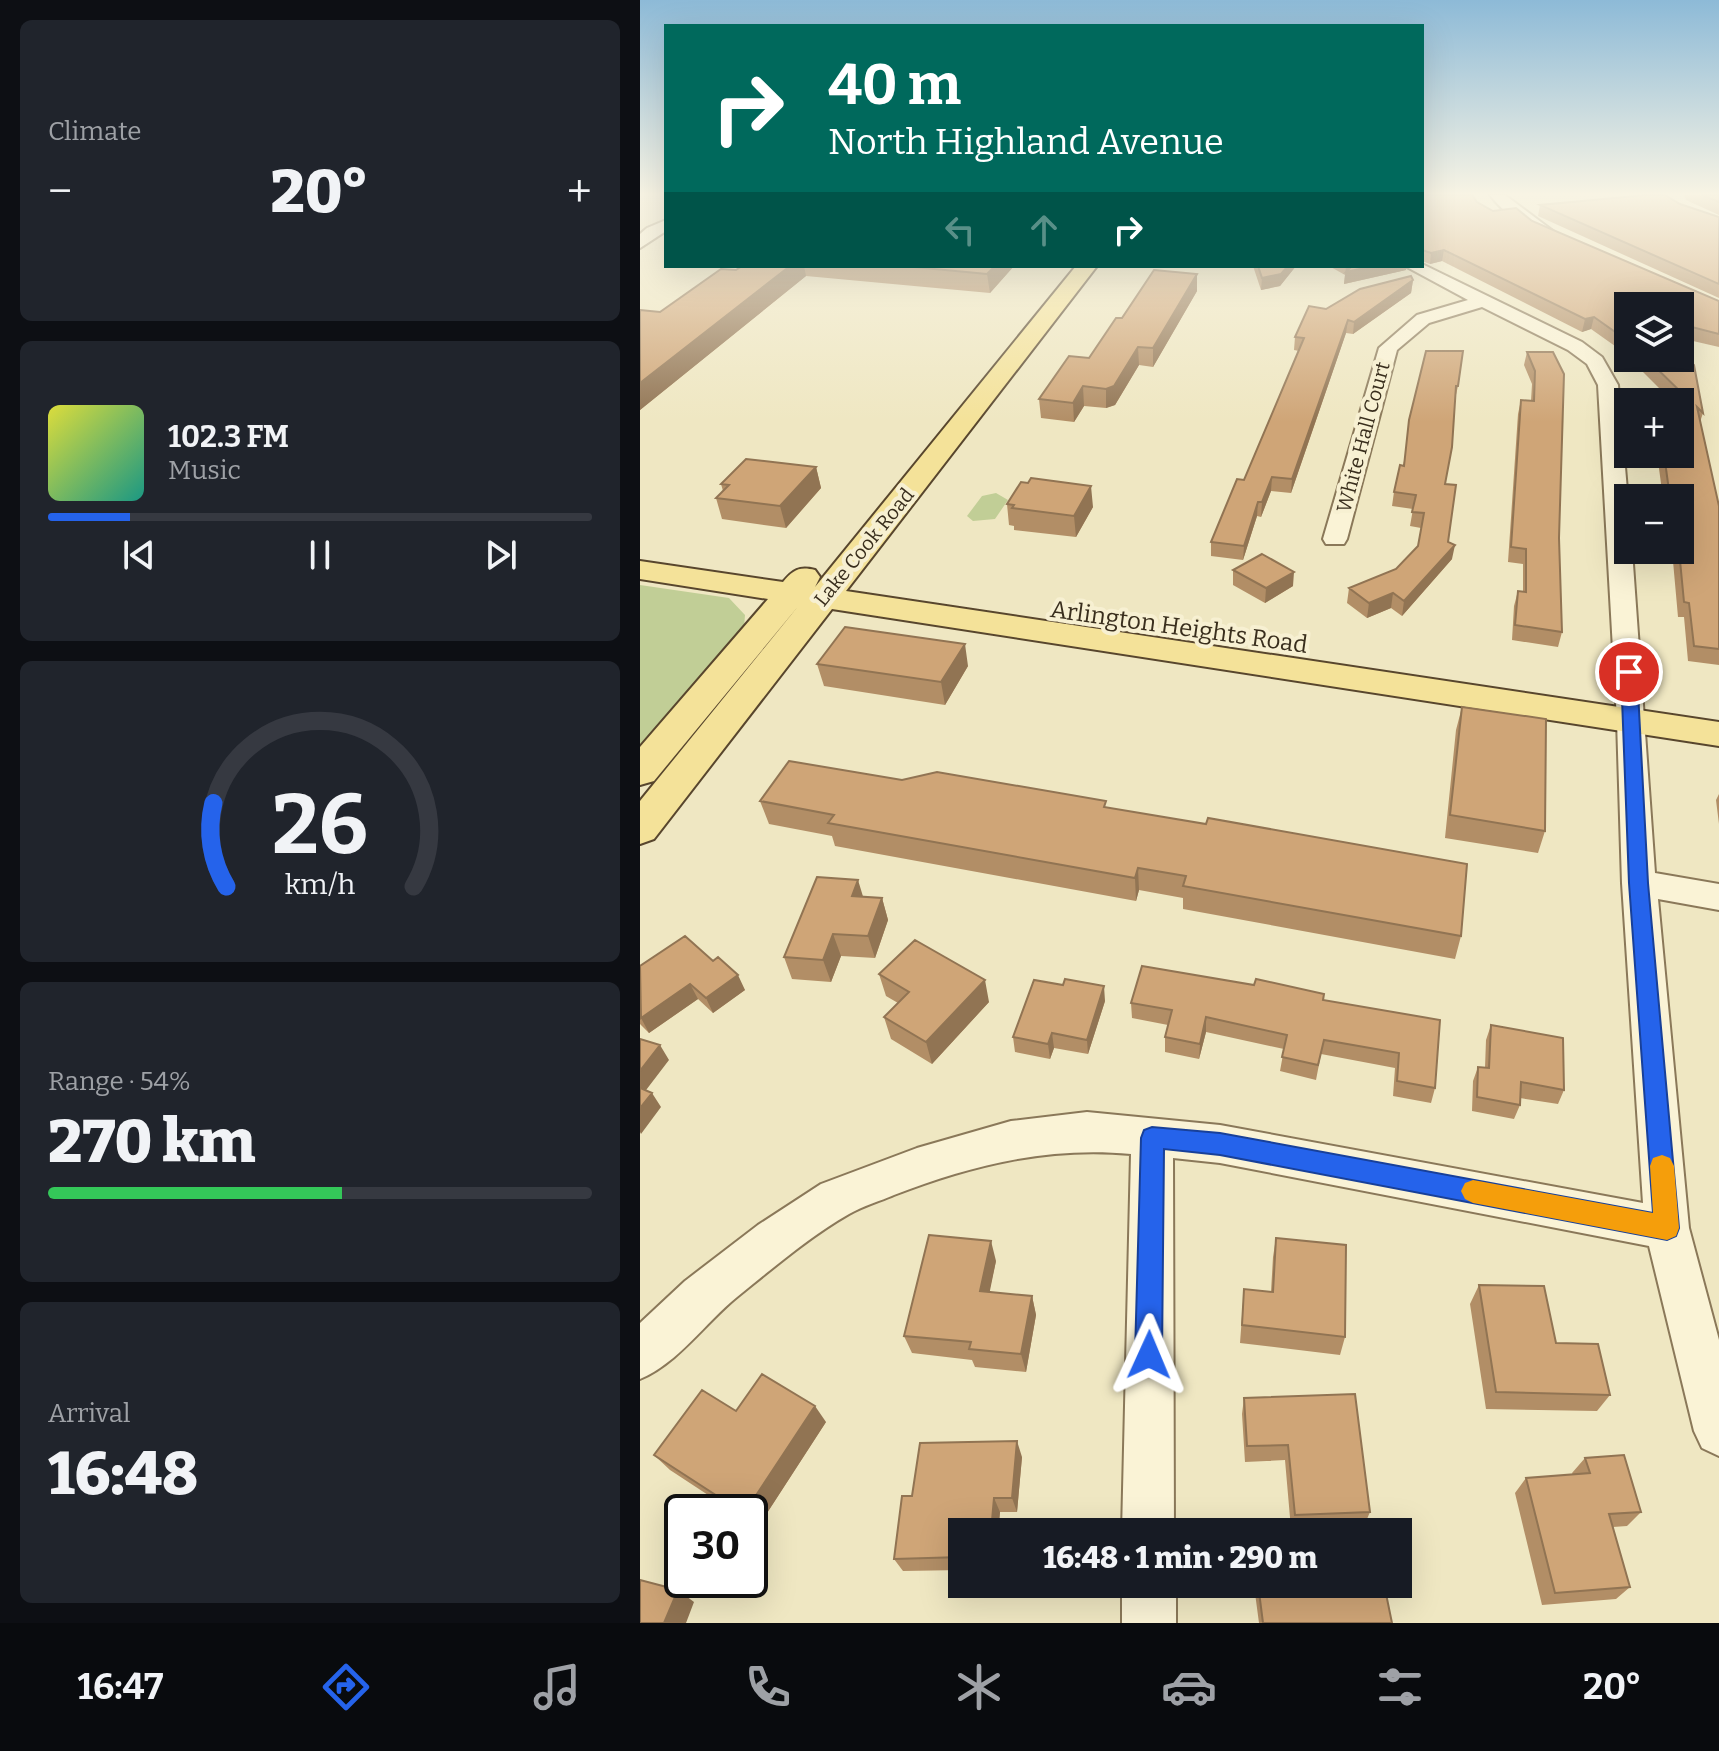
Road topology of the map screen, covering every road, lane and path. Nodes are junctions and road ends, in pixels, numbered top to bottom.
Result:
1 (1058, 271) edge
2 (1083, 271) edge
3 (1423, 271) edge
4 (1484, 301) junction
5 (1335, 539) dead end
6 (640, 548) edge
7 (640, 570) edge
8 (814, 588) junction
9 (1631, 707) junction
10 (1719, 708) edge
11 (1719, 734) edge
12 (640, 772) edge
13 (640, 829) edge
14 (1639, 883) junction
15 (1719, 897) edge
16 (1152, 1138) junction
17 (1667, 1228) junction
18 (640, 1355) edge
19 (1719, 1431) edge
20 (1148, 1518) edge
21 (1149, 1598) edge
22 (1149, 1623) edge

1 - 8 main road, Lake Cook Road
2 - 8 main road, Lake Cook Road
3 - 4 street
4 - 5 street, White Hall Court
4 - 9 street
6 - 8 main road
7 - 8 main road
8 - 9 main road
8 - 12 main road, Lake Cook Road
8 - 13 main road, Lake Cook Road
9 - 10 main road
9 - 11 main road
9 - 14 street
14 - 15 street
14 - 17 street
16 - 17 street
16 - 18 street
16 - 20 street
17 - 19 street
21 - 22 street

